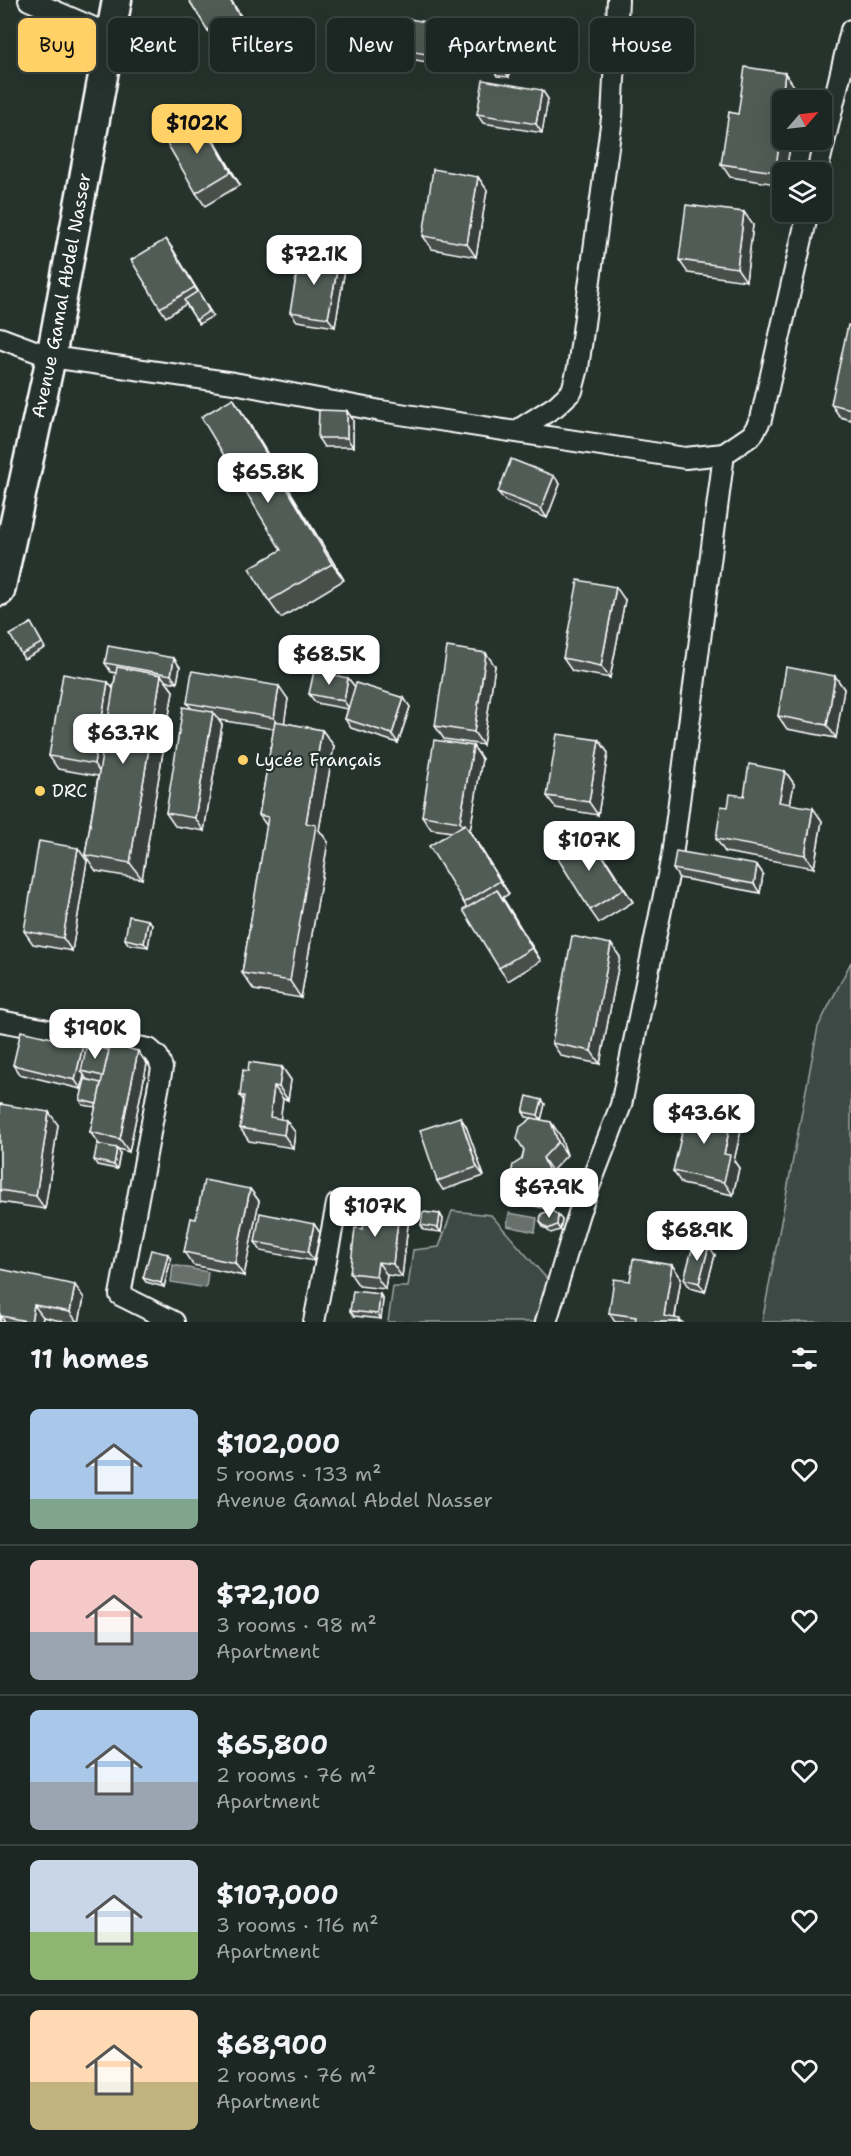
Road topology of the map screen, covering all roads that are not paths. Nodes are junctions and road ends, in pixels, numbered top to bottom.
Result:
1 (29, 0) edge
2 (117, 0) edge
3 (618, 0) edge
4 (113, 18) edge
5 (851, 30) edge
6 (108, 34) edge
7 (108, 46) edge
8 (819, 162) edge
9 (806, 222) edge
10 (0, 338) edge
11 (51, 357) junction
12 (518, 430) junction
13 (724, 454) junction
14 (0, 591) edge
15 (0, 1021) edge
16 (337, 1204) dead end
17 (174, 1322) edge
18 (315, 1322) edge
19 (546, 1322) edge

1 - 6 street
2 - 4 street, Avenue Gamal Abdel Nasser
3 - 12 street
5 - 8 street
7 - 11 street, Avenue Gamal Abdel Nasser
9 - 13 street
10 - 11 street
11 - 12 street
11 - 14 street, Avenue Gamal Abdel Nasser
12 - 13 street
13 - 19 street
15 - 17 street
16 - 18 street

